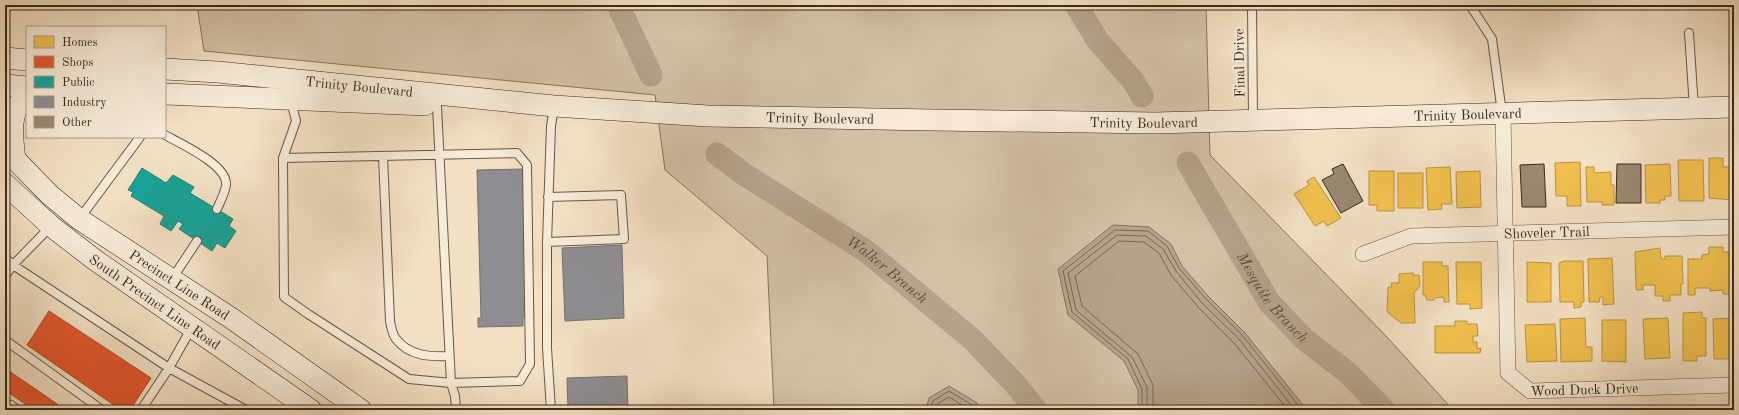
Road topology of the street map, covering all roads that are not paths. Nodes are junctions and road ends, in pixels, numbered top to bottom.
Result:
1 (1252, 5) edge
2 (1470, 5) edge
3 (1689, 33) dead end
4 (5, 58) edge
5 (26, 60) edge
6 (166, 69) edge
7 (5, 85) edge
8 (26, 87) edge
9 (166, 94) edge
10 (26, 96) edge
11 (291, 100) junction
12 (437, 106) junction
13 (554, 106) junction
14 (1734, 107) edge
15 (1694, 108) junction
16 (1503, 114) junction
17 (1253, 121) junction
18 (166, 136) edge
19 (139, 138) edge
20 (10, 154) edge
21 (439, 155) junction
22 (383, 156) junction
23 (283, 158) junction
24 (5, 184) edge
25 (548, 197) junction
26 (217, 209) dead end
27 (79, 219) junction
28 (51, 226) junction
29 (1734, 227) edge
30 (1506, 234) junction
31 (197, 241) dead end
32 (547, 242) junction
33 (1362, 254) dead end
34 (5, 258) edge
35 (13, 265) junction
36 (5, 276) edge
37 (172, 279) junction
38 (153, 300) junction
39 (192, 327) junction
40 (5, 340) edge
41 (449, 356) junction
42 (169, 368) junction
43 (450, 383) junction
44 (1734, 386) edge
45 (5, 404) edge
46 (18, 410) edge
47 (102, 410) edge
48 (141, 410) edge
49 (246, 410) edge
50 (311, 410) edge
51 (346, 410) edge
52 (361, 410) edge
53 (456, 410) edge
54 (551, 410) edge

1 - 17 lane, Final Drive
2 - 16 lane
3 - 15 lane
4 - 5 main road
6 - 13 main road, Trinity Boulevard
7 - 8 main road
9 - 11 main road, Trinity Boulevard
10 - 20 main road
11 - 12 main road, Trinity Boulevard
11 - 23 lane
12 - 13 main road, Trinity Boulevard
12 - 21 lane
13 - 17 main road, Trinity Boulevard
13 - 25 lane
14 - 15 main road, Trinity Boulevard
15 - 16 main road, Trinity Boulevard
16 - 17 main road, Trinity Boulevard
16 - 30 street, Wood Duck Drive
18 - 26 lane
19 - 27 lane
20 - 27 main road, Precinct Line Road
21 - 22 lane
21 - 41 lane
21 - 43 lane
22 - 23 lane
22 - 41 lane
23 - 43 lane
24 - 28 main road, South Precinct Line Road
25 - 32 lane
25 - 32 lane
27 - 37 main road, Precinct Line Road
28 - 35 lane
28 - 38 main road, South Precinct Line Road
29 - 30 street, Shoveler Trail
30 - 33 street, Shoveler Trail
30 - 44 street, Wood Duck Drive
31 - 37 lane
32 - 54 lane
34 - 35 lane
35 - 36 lane
35 - 42 lane
37 - 38 main road
37 - 52 main road, Precinct Line Road
38 - 39 main road, South Precinct Line Road
39 - 42 lane
39 - 50 main road, South Precinct Line Road
39 - 51 main road
40 - 47 lane
41 - 43 lane
42 - 48 lane
42 - 49 lane
43 - 53 lane
45 - 46 lane

